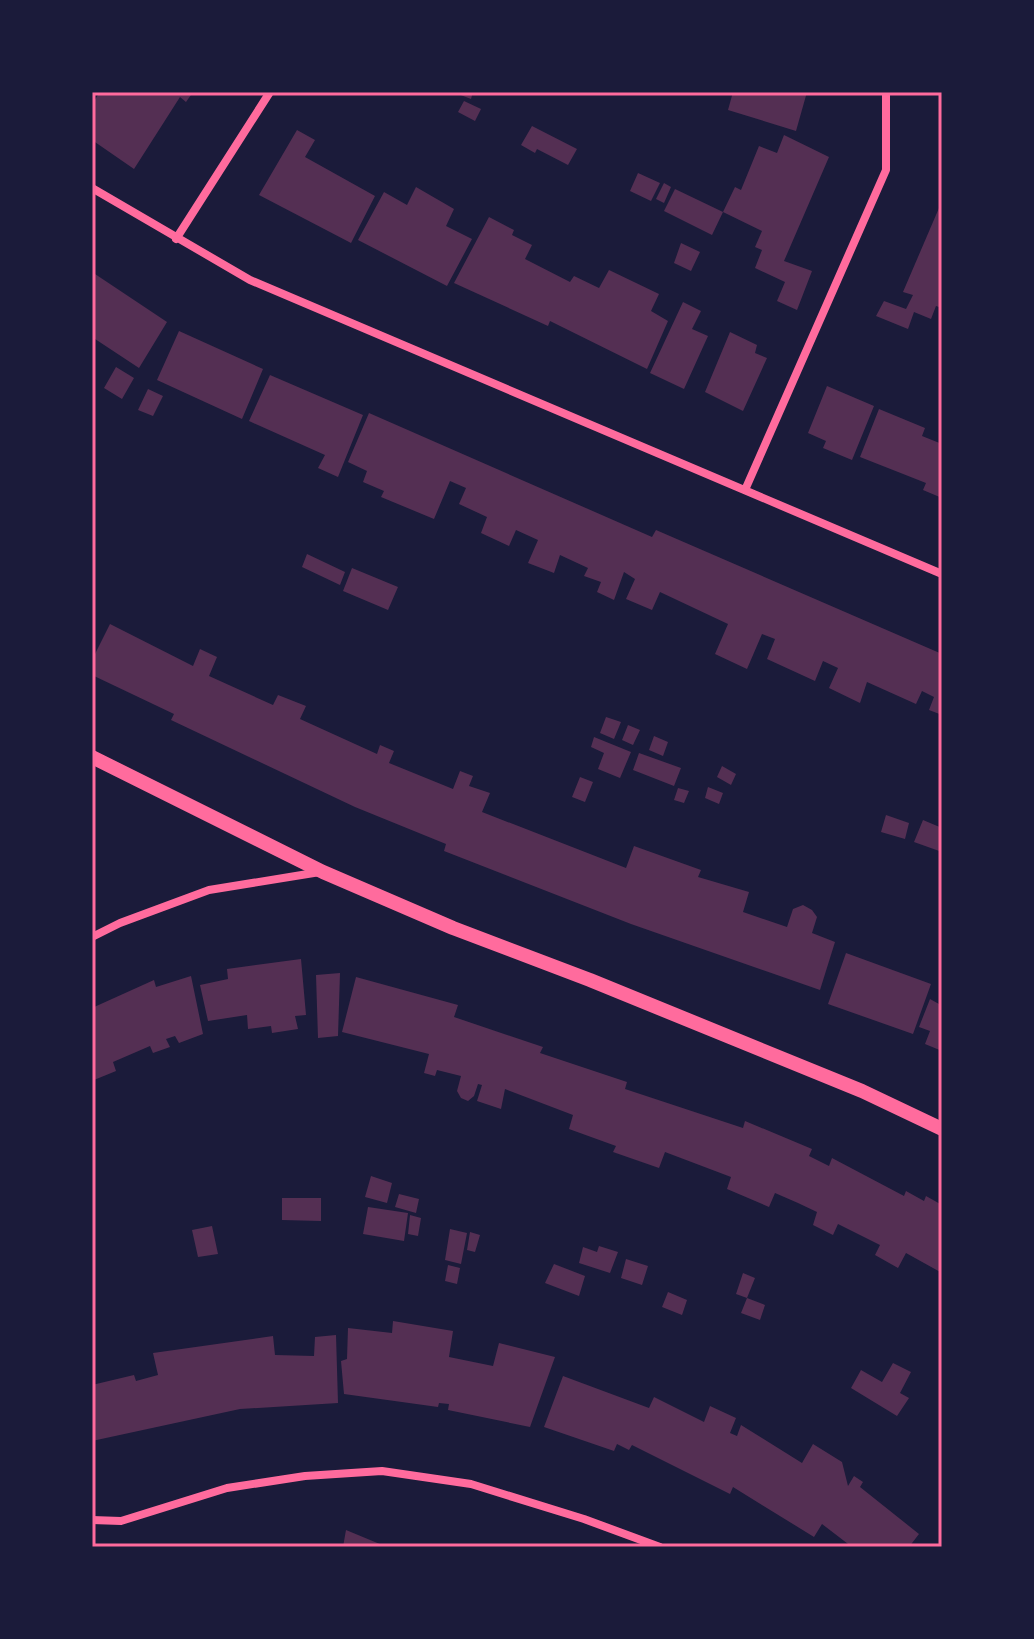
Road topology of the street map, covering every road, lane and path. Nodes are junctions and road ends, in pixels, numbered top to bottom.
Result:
1 (270, 92) edge
2 (886, 92) edge
3 (92, 188) edge
4 (176, 239) junction
5 (745, 490) junction
6 (942, 574) edge
7 (92, 757) edge
8 (323, 872) junction
9 (92, 937) edge
10 (942, 1129) edge
11 (92, 1520) edge
12 (660, 1547) edge

1 - 4 street
2 - 5 street
3 - 4 street
4 - 5 street
5 - 6 street
7 - 8 street
8 - 9 street
8 - 10 street
11 - 12 street

